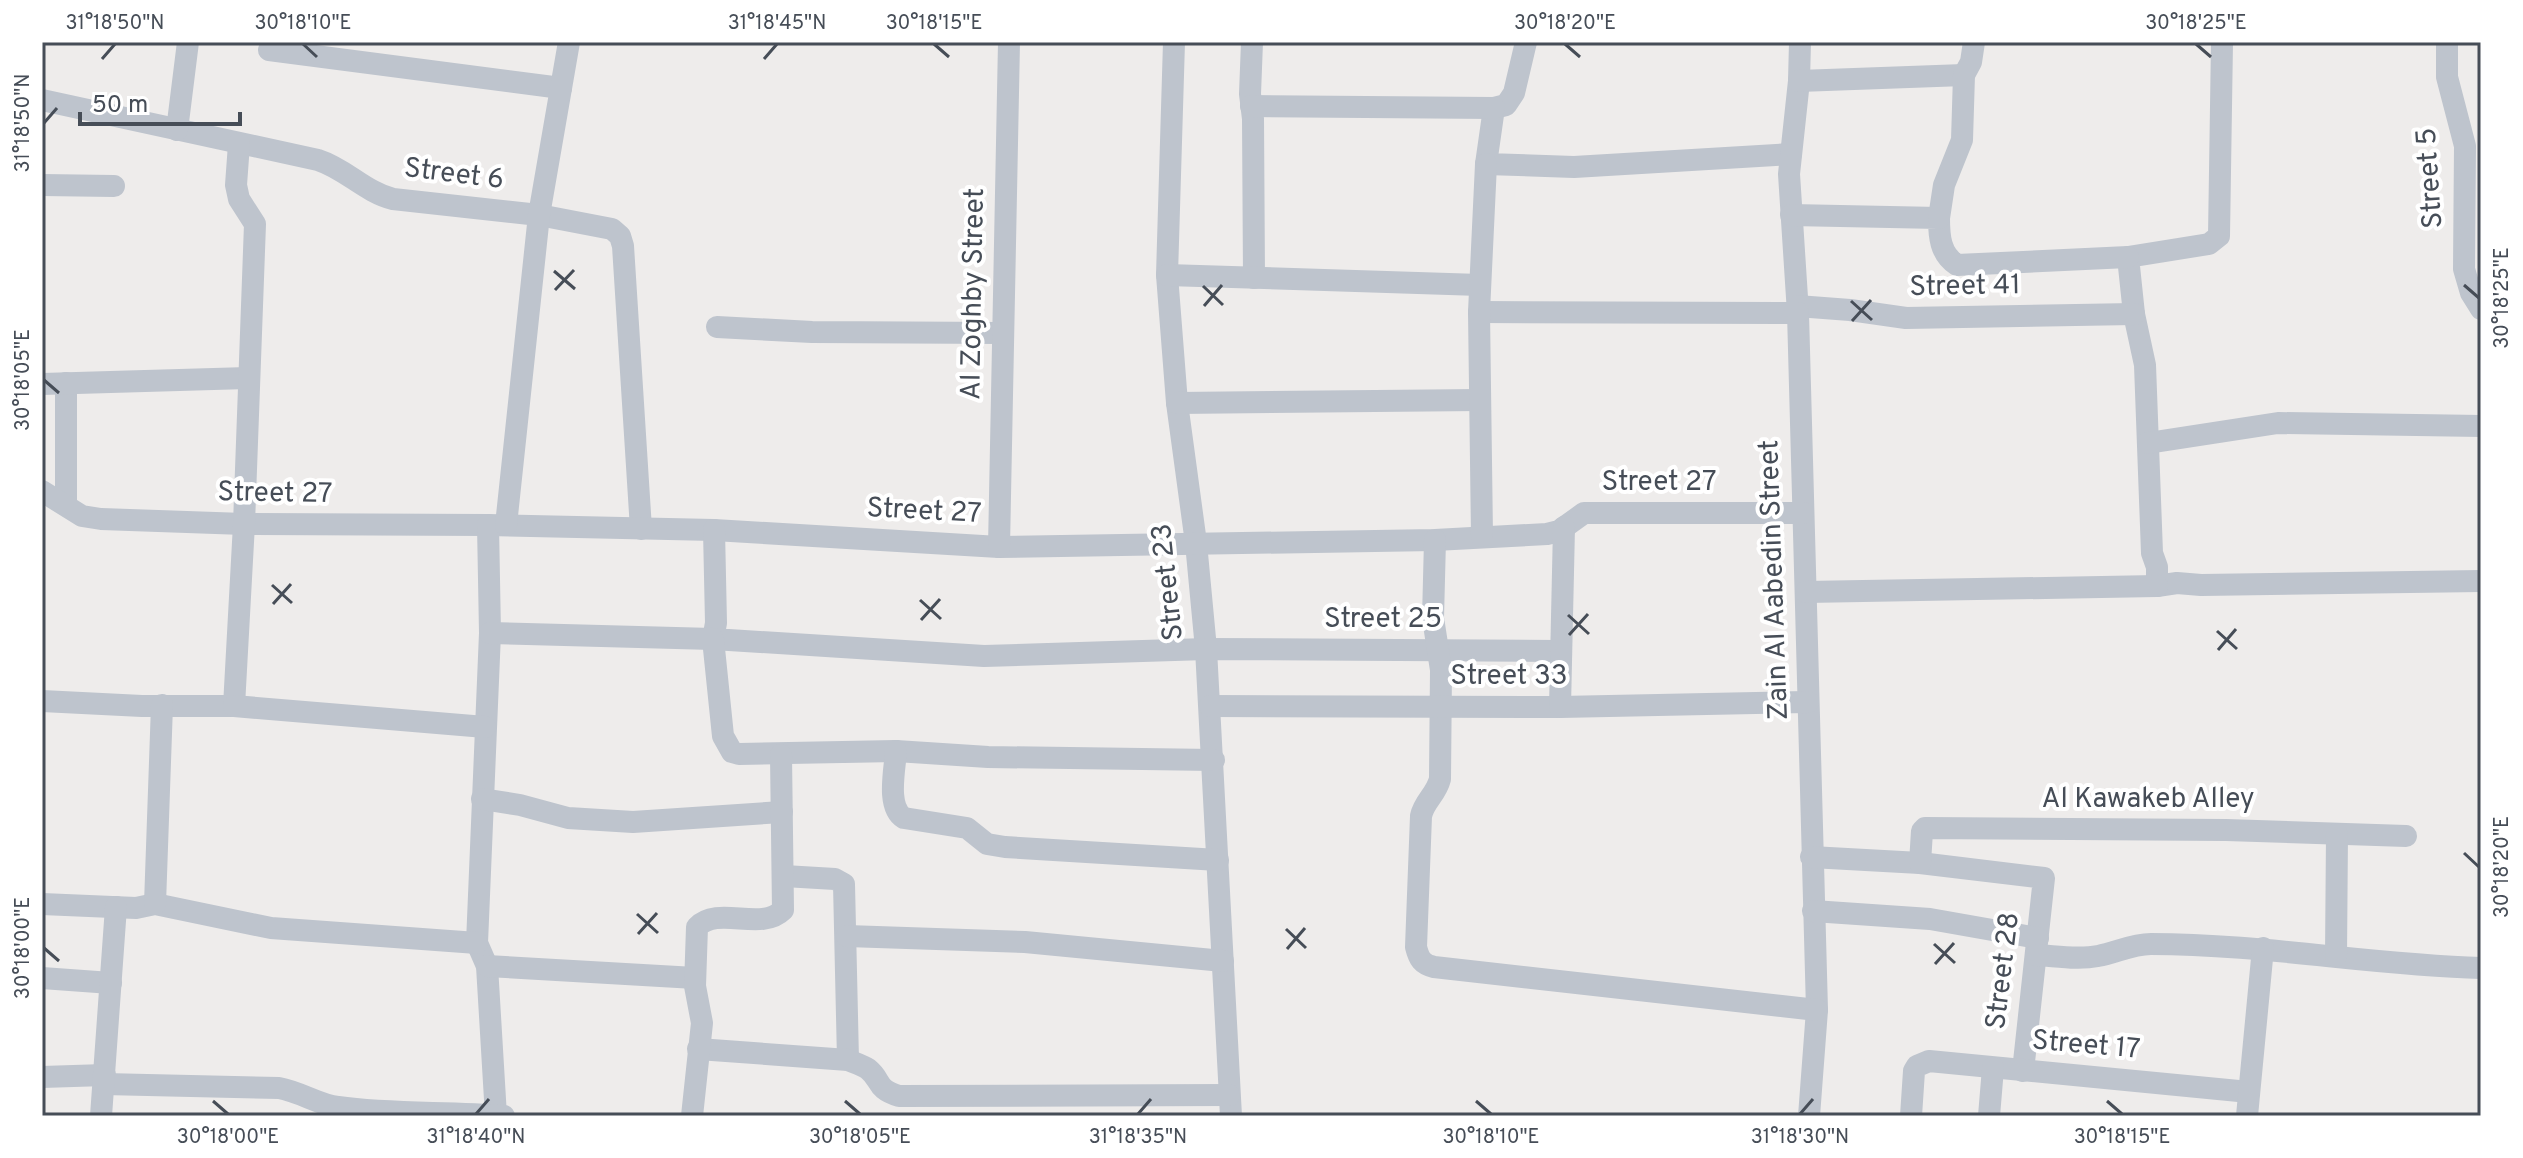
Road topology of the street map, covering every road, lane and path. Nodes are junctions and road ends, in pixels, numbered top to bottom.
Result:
1 (188, 42) edge
2 (569, 42) edge
3 (1009, 42) edge
4 (1174, 42) edge
5 (1252, 42) edge
6 (1526, 42) edge
7 (1800, 42) edge
8 (1974, 42) edge
9 (2222, 42) edge
10 (2447, 42) edge
11 (269, 50) dead end
12 (1964, 75) junction
13 (1799, 81) junction
14 (561, 88) junction
15 (42, 100) edge
16 (1251, 106) junction
17 (1494, 108) junction
18 (177, 130) junction
19 (239, 144) junction
20 (1791, 154) junction
21 (1486, 164) junction
22 (42, 185) edge
23 (114, 186) dead end
24 (539, 215) junction
25 (1791, 215) junction
26 (1939, 218) junction
27 (2128, 257) junction
28 (1167, 275) junction
29 (1254, 278) junction
30 (1480, 285) junction
31 (1798, 309) junction
32 (2481, 309) edge
33 (1479, 312) junction
34 (2134, 314) junction
35 (717, 327) dead end
36 (1003, 333) junction
37 (248, 378) junction
38 (66, 383) junction
39 (42, 384) edge
40 (1480, 400) junction
41 (1177, 403) junction
42 (2481, 426) edge
43 (2148, 443) junction
44 (42, 491) edge
45 (66, 505) junction
46 (1803, 513) junction
47 (244, 524) junction
48 (497, 525) junction
49 (1564, 527) junction
50 (641, 529) junction
51 (714, 530) junction
52 (1482, 536) junction
53 (1435, 540) junction
54 (1196, 543) junction
55 (999, 547) junction
56 (2481, 581) edge
57 (2157, 586) junction
58 (1806, 592) junction
59 (490, 633) junction
60 (713, 639) junction
61 (1206, 649) junction
62 (1437, 650) junction
63 (1559, 651) junction
64 (42, 701) edge
65 (1808, 702) junction
66 (162, 705) junction
67 (234, 706) junction
68 (1210, 706) junction
69 (1441, 707) junction
70 (1560, 707) junction
71 (485, 727) junction
72 (896, 751) junction
73 (781, 755) junction
74 (1214, 760) junction
75 (482, 799) junction
76 (782, 812) junction
77 (2337, 834) junction
78 (2406, 836) dead end
79 (1811, 857) junction
80 (1218, 860) junction
81 (1920, 863) junction
82 (784, 876) junction
83 (42, 904) edge
84 (155, 904) junction
85 (116, 907) junction
86 (1813, 911) junction
87 (847, 936) junction
88 (477, 943) junction
89 (2037, 946) junction
90 (2263, 948) junction
91 (2336, 956) junction
92 (1223, 961) junction
93 (487, 966) junction
94 (2481, 968) edge
95 (42, 978) edge
96 (695, 978) junction
97 (111, 983) junction
98 (1817, 1010) junction
99 (698, 1049) junction
100 (848, 1060) junction
101 (1993, 1068) junction
102 (2023, 1071) junction
103 (42, 1077) edge
104 (104, 1079) junction
105 (2249, 1092) junction
106 (899, 1106) edge
107 (1230, 1106) edge
108 (101, 1116) edge
109 (496, 1116) edge
110 (504, 1116) edge
111 (692, 1116) edge
112 (1809, 1116) edge
113 (1911, 1116) edge
114 (1989, 1116) edge
115 (2247, 1116) edge

1 - 18 street
2 - 14 street
3 - 36 street, Al Zoghby Street
4 - 28 street, Street 23
5 - 16 street
6 - 17 street
7 - 13 street, Zain Al Aabedin Street
8 - 12 street
9 - 27 street
10 - 32 street, Street 5
11 - 14 street
12 - 13 street
12 - 26 street
13 - 20 street, Zain Al Aabedin Street
14 - 24 street
15 - 18 street, Street 6
16 - 17 street
16 - 29 street
17 - 21 street
18 - 19 street, Street 6
19 - 24 street, Street 6
19 - 37 street
20 - 21 street
20 - 25 street, Zain Al Aabedin Street
21 - 30 street
22 - 23 street
24 - 48 street
24 - 50 street, Street 6
25 - 26 street
25 - 31 street, Zain Al Aabedin Street
26 - 27 street
27 - 34 street
28 - 29 street
28 - 41 street, Street 23
29 - 30 street
30 - 33 street
31 - 33 street, Street 41
31 - 34 street, Street 41
31 - 46 street, Zain Al Aabedin Street
33 - 40 street
34 - 43 street
35 - 36 street
36 - 55 street, Al Zoghby Street
37 - 38 street
37 - 47 street
38 - 39 street
38 - 45 street
40 - 41 street
40 - 52 street
41 - 54 street, Street 23
42 - 43 street
43 - 57 street
44 - 45 street, Street 27
45 - 47 street, Street 27
46 - 49 street, Street 27
46 - 58 street, Zain Al Aabedin Street
47 - 48 street, Street 27
47 - 67 street
48 - 50 street, Street 27
48 - 59 street
49 - 52 street, Street 27
49 - 63 street
50 - 51 street, Street 27
51 - 55 street, Street 27
51 - 60 street
52 - 53 street, Street 27
53 - 54 street, Street 27
53 - 62 street
54 - 55 street, Street 27
54 - 61 street, Street 23
56 - 57 street
57 - 58 street
58 - 65 street, Zain Al Aabedin Street
59 - 60 street, Street 25
59 - 71 street
60 - 61 street, Street 25
60 - 73 street
61 - 62 street, Street 25
61 - 68 street, Street 23
62 - 63 street, Street 25
62 - 69 street
63 - 70 street
64 - 66 street
65 - 70 street, Street 33
65 - 79 street, Zain Al Aabedin Street
66 - 67 street
66 - 84 street
67 - 71 street
68 - 69 street, Street 33
68 - 74 street, Street 23
69 - 70 street, Street 33
69 - 98 street
71 - 75 street
72 - 73 street
72 - 74 street
72 - 80 street
73 - 76 street
74 - 80 street, Street 23
75 - 76 street
75 - 88 street
76 - 82 street
77 - 78 street, Al Kawakeb Alley
77 - 81 street, Al Kawakeb Alley
77 - 91 street
79 - 81 street
79 - 86 street, Zain Al Aabedin Street
80 - 92 street, Street 23
81 - 89 street, Street 28
82 - 87 street
82 - 96 street
83 - 85 street
84 - 85 street
84 - 88 street
85 - 97 street
86 - 89 street
86 - 98 street, Zain Al Aabedin Street
87 - 92 street
87 - 100 street
88 - 93 street
89 - 90 street
89 - 102 street, Street 28
90 - 91 street
90 - 105 street
91 - 94 street
92 - 107 street, Street 23
93 - 96 street
93 - 109 street
95 - 97 street
96 - 99 street
97 - 104 street
98 - 112 street, Zain Al Aabedin Street
99 - 100 street
99 - 111 street
100 - 106 street
101 - 102 street, Street 17
101 - 113 street, Street 17
101 - 114 street
102 - 105 street, Street 17
103 - 104 street
104 - 108 street
104 - 109 street
105 - 115 street
106 - 107 street
109 - 110 street

